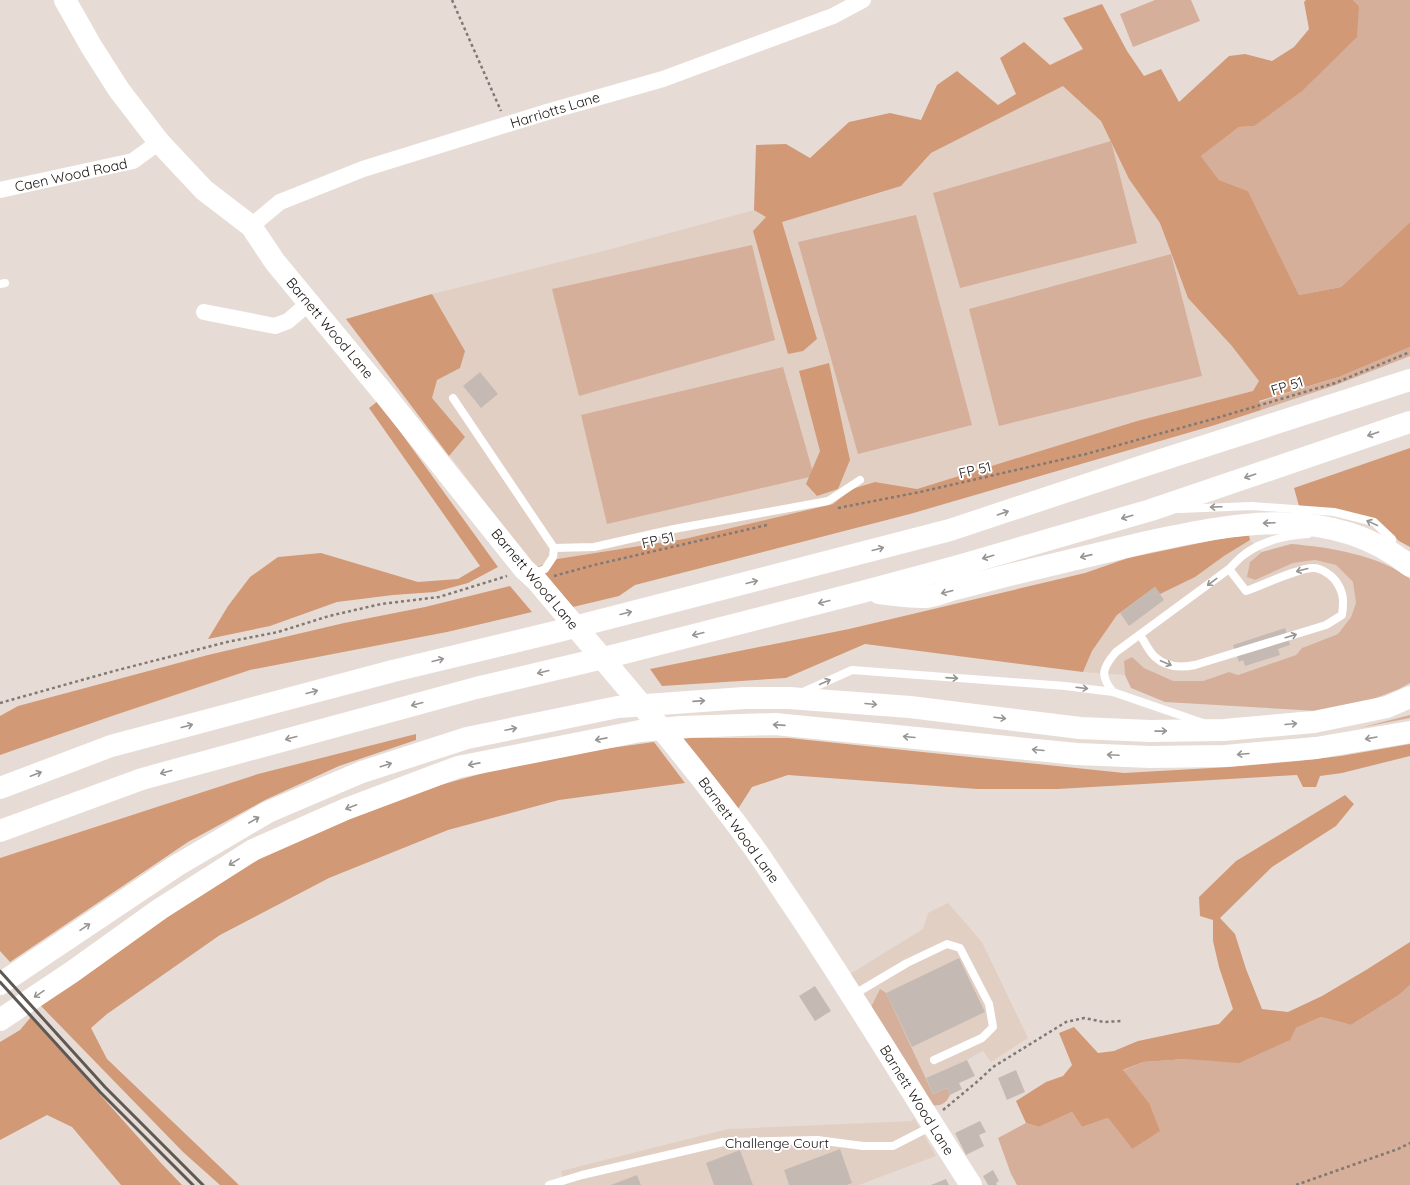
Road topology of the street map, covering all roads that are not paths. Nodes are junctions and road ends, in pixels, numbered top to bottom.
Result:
1 (864, 0) edge
2 (72, 2) edge
3 (159, 142) junction
4 (0, 190) edge
5 (251, 226) junction
6 (309, 303) junction
7 (204, 312) dead end
8 (1410, 380) edge
9 (453, 398) dead end
10 (1410, 422) edge
11 (860, 480) dead end
12 (1151, 510) junction
13 (1348, 532) junction
14 (554, 548) junction
15 (1391, 551) junction
16 (1410, 566) edge
17 (1229, 569) junction
18 (530, 575) junction
19 (862, 592) junction
20 (1140, 635) junction
21 (1112, 692) junction
22 (1410, 697) edge
23 (789, 698) junction
24 (1224, 730) junction
25 (1410, 732) edge
26 (0, 788) edge
27 (0, 831) edge
28 (0, 984) edge
29 (852, 995) junction
30 (0, 1020) edge
31 (934, 1060) dead end
32 (931, 1123) junction
33 (549, 1185) edge
34 (971, 1185) edge

1 - 5 street, Harriotts Lane
2 - 3 main road, Barnett Wood Lane
3 - 4 street, Caen Wood Road
3 - 5 main road, Barnett Wood Lane
5 - 6 main road, Barnett Wood Lane
6 - 7 street
6 - 18 main road, Barnett Wood Lane
26 -> 8 main road
9 - 14 lane
10 -> 12 main road
11 - 14 lane
15 -> 12 lane
12 -> 19 main road
13 - 15 main road
13 - 17 lane
13 -> 19 main road
14 - 18 lane
15 - 16 main road
17 -> 20 lane
20 -> 17 lane
18 - 29 main road, Barnett Wood Lane
19 -> 27 main road
20 - 21 lane
23 -> 21 lane
21 - 24 lane
24 -> 22 main road
23 -> 24 main road
28 -> 23 main road
25 -> 30 main road
29 - 31 lane
29 - 32 main road, Barnett Wood Lane
32 - 33 lane, Challenge Court
32 - 34 main road, Barnett Wood Lane

